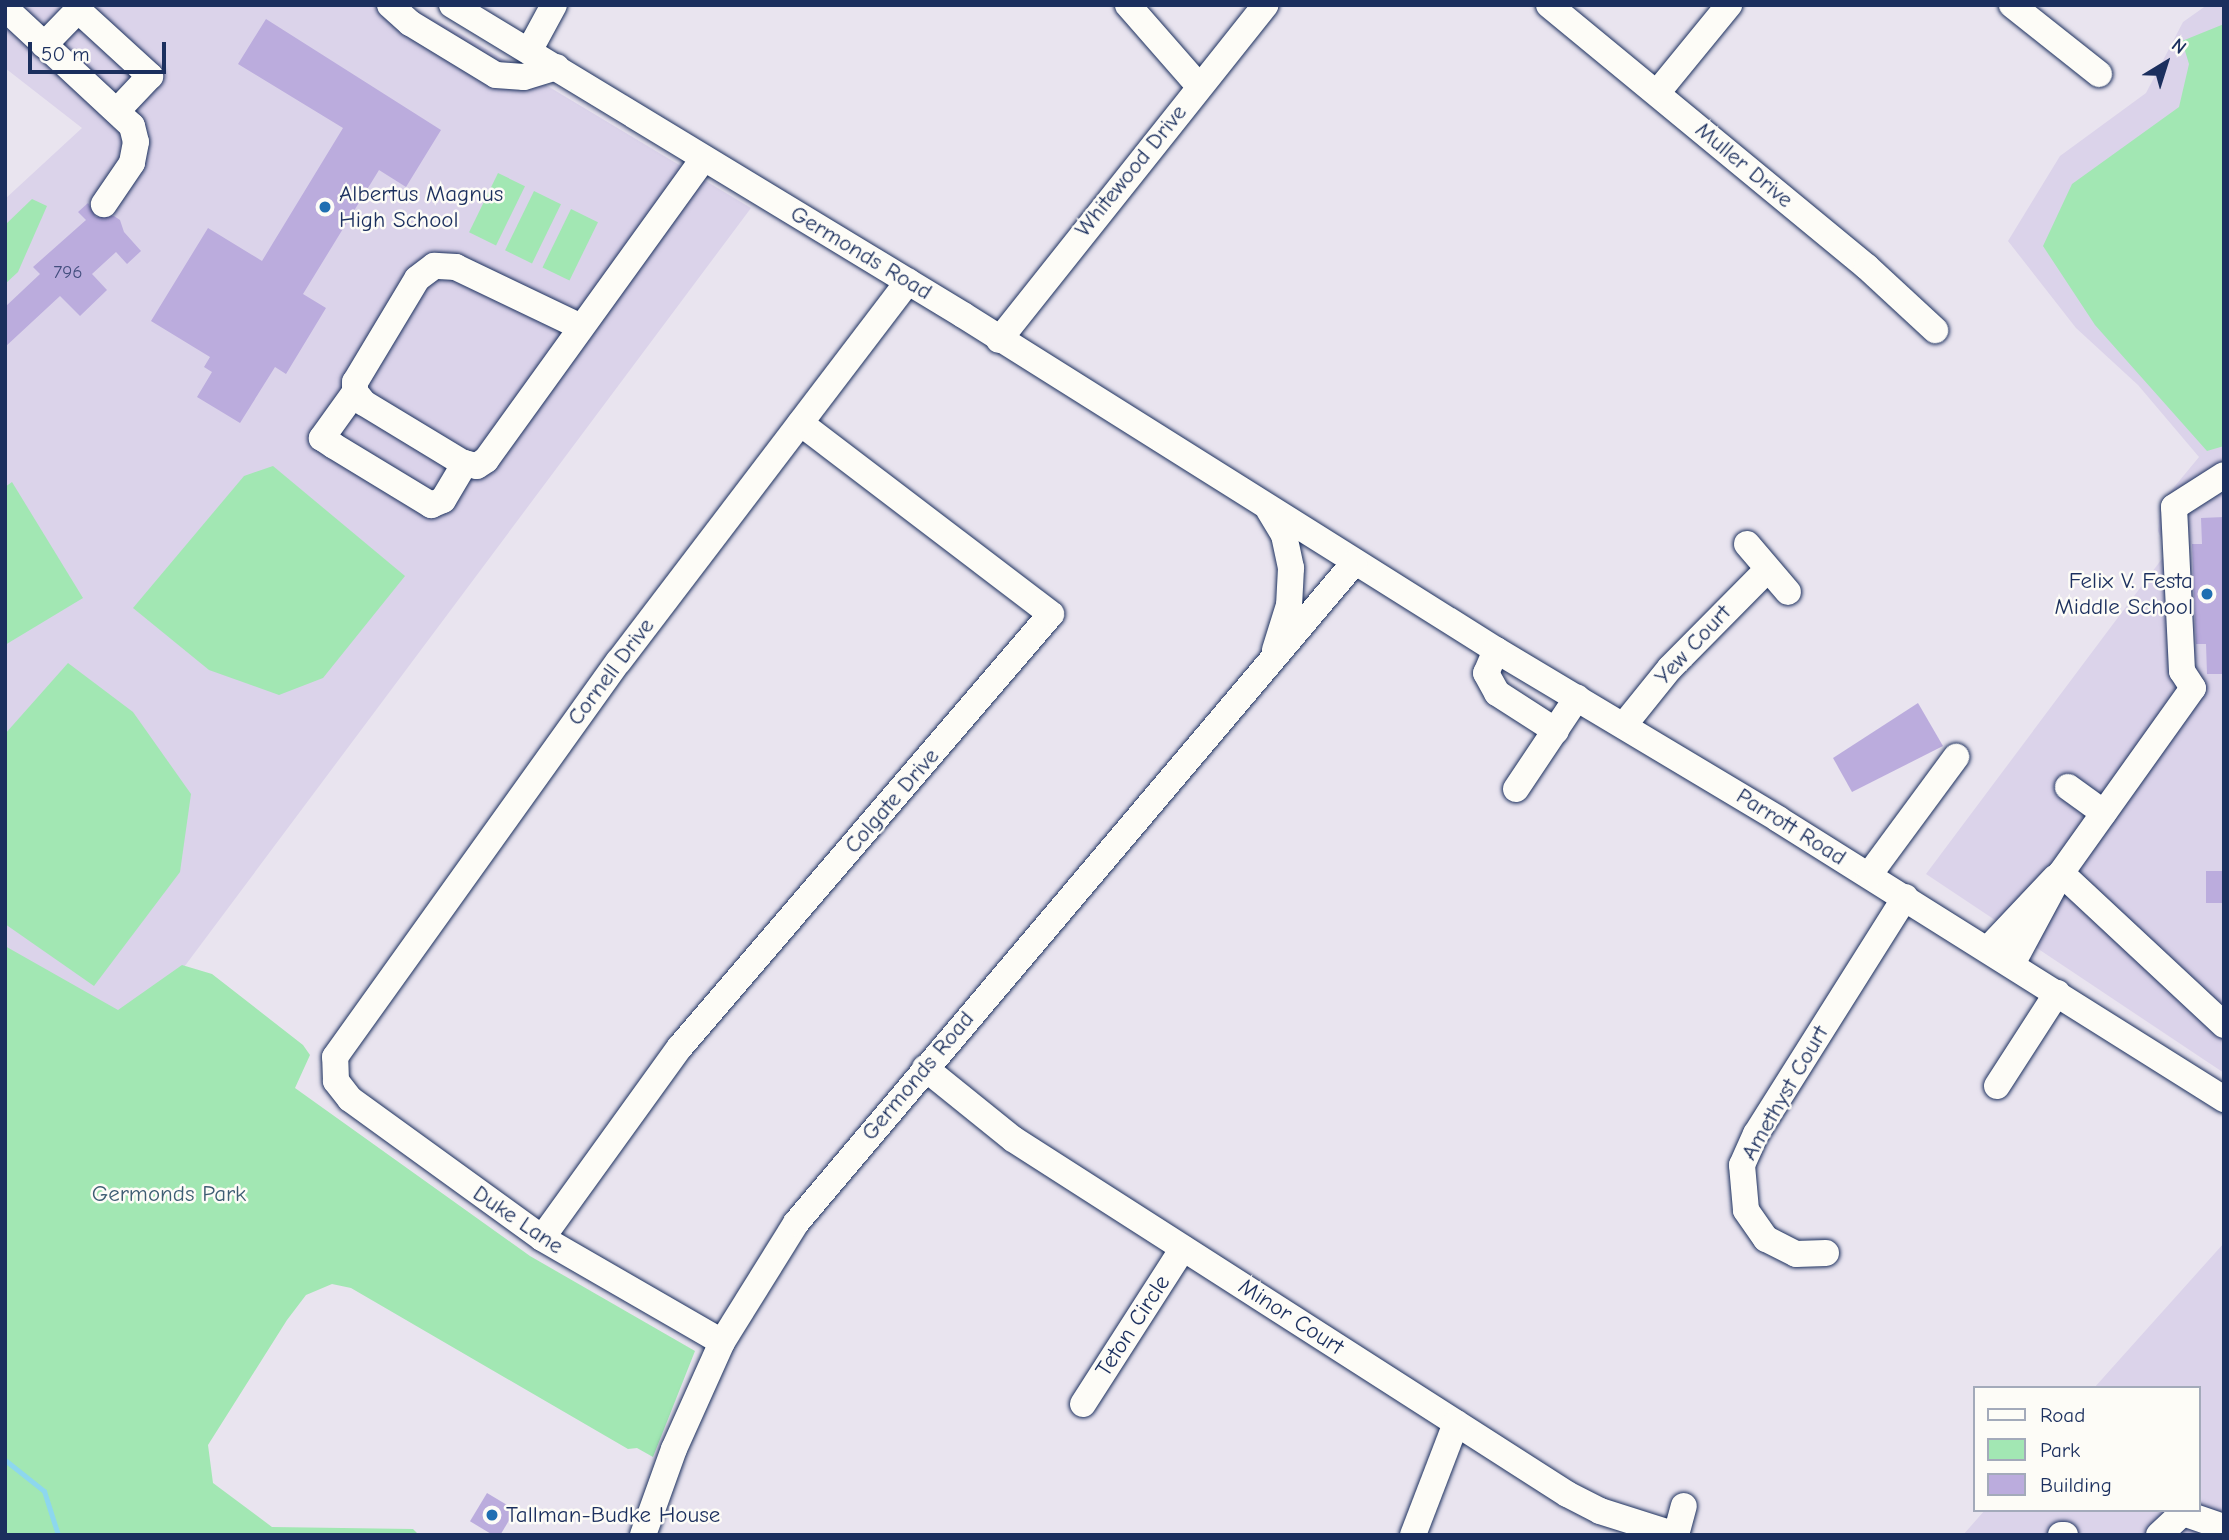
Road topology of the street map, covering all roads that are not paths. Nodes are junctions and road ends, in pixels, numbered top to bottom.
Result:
1 (390, 5) edge
2 (452, 5) edge
3 (554, 5) edge
4 (1128, 5) edge
5 (1265, 5) edge
6 (1549, 5) edge
7 (1729, 5) edge
8 (2012, 5) edge
9 (5, 8) edge
10 (44, 45) junction
11 (529, 51) junction
12 (556, 67) junction
13 (2099, 74) dead end
14 (1199, 86) junction
15 (1657, 93) junction
16 (118, 110) junction
17 (704, 158) junction
18 (104, 204) dead end
19 (908, 282) junction
20 (581, 327) junction
21 (1935, 330) dead end
22 (999, 340) junction
23 (355, 392) junction
24 (800, 423) junction
25 (465, 463) junction
26 (2224, 475) edge
27 (1265, 506) junction
28 (1747, 544) dead end
29 (1354, 562) junction
30 (1768, 569) junction
31 (1788, 592) dead end
32 (1496, 650) junction
33 (1268, 666) junction
34 (1577, 698) junction
35 (1624, 725) junction
36 (1556, 731) junction
37 (1956, 757) dead end
38 (2068, 787) dead end
39 (1517, 789) dead end
40 (2104, 813) junction
41 (2061, 873) junction
42 (1869, 875) junction
43 (1905, 897) junction
44 (1989, 949) junction
45 (2012, 964) junction
46 (2057, 993) junction
47 (2224, 1025) edge
48 (925, 1068) junction
49 (334, 1073) joint
50 (1997, 1086) dead end
51 (2224, 1098) edge
52 (542, 1238) junction
53 (1183, 1248) junction
54 (1826, 1253) dead end
55 (722, 1342) junction
56 (1083, 1404) dead end
57 (1456, 1423) junction
58 (1684, 1506) dead end
59 (2224, 1527) edge
60 (643, 1535) edge
61 (1413, 1535) edge
62 (1676, 1535) edge
63 (2159, 1535) edge

1 - 12 street
2 - 11 street, Germonds Road
3 - 11 street
4 - 14 street
5 - 14 street, Whitewood Drive
6 - 15 street, Muller Drive
7 - 15 street
8 - 13 street
9 - 10 street
10 - 16 street
10 - 16 street
11 - 12 street, Germonds Road
12 - 17 street, Germonds Road
14 - 22 street, Whitewood Drive
15 - 21 street, Muller Drive
16 - 18 street
17 - 19 street, Germonds Road
17 - 20 street
19 - 22 street, Germonds Road
19 - 24 street, Cornell Drive
20 - 23 street
20 - 25 street
22 - 27 street, Germonds Road
23 - 25 street
23 - 25 street
24 - 49 street, Cornell Drive
24 - 52 street, Colgate Drive
26 - 40 street
27 - 29 street, Germonds Road
27 - 33 street, Germonds Road
28 - 30 street
29 - 32 street, Parrott Road
29 - 33 street, Germonds Road
30 - 31 street
30 - 35 street, Yew Court
32 - 34 street, Parrott Road
32 - 36 street
33 - 48 street, Germonds Road
34 - 35 street, Parrott Road
34 - 36 street
35 - 42 street, Parrott Road
36 - 39 street
37 - 42 street
38 - 40 street
40 - 41 street
41 - 44 street
41 - 45 street
41 - 47 street
42 - 43 street, Parrott Road
43 - 44 street, Parrott Road
43 - 54 street, Amethyst Court
44 - 45 street, Parrott Road
45 - 46 street, Parrott Road
46 - 50 street
46 - 51 street, Parrott Road
48 - 53 street, Minor Court
48 - 55 street, Germonds Road
49 - 52 street, Duke Lane
52 - 55 street, Duke Lane
53 - 56 street, Teton Circle
53 - 57 street, Minor Court
55 - 60 street, Germonds Road
57 - 61 street
57 - 62 street, Minor Court
58 - 62 street, Minor Court
59 - 63 street

